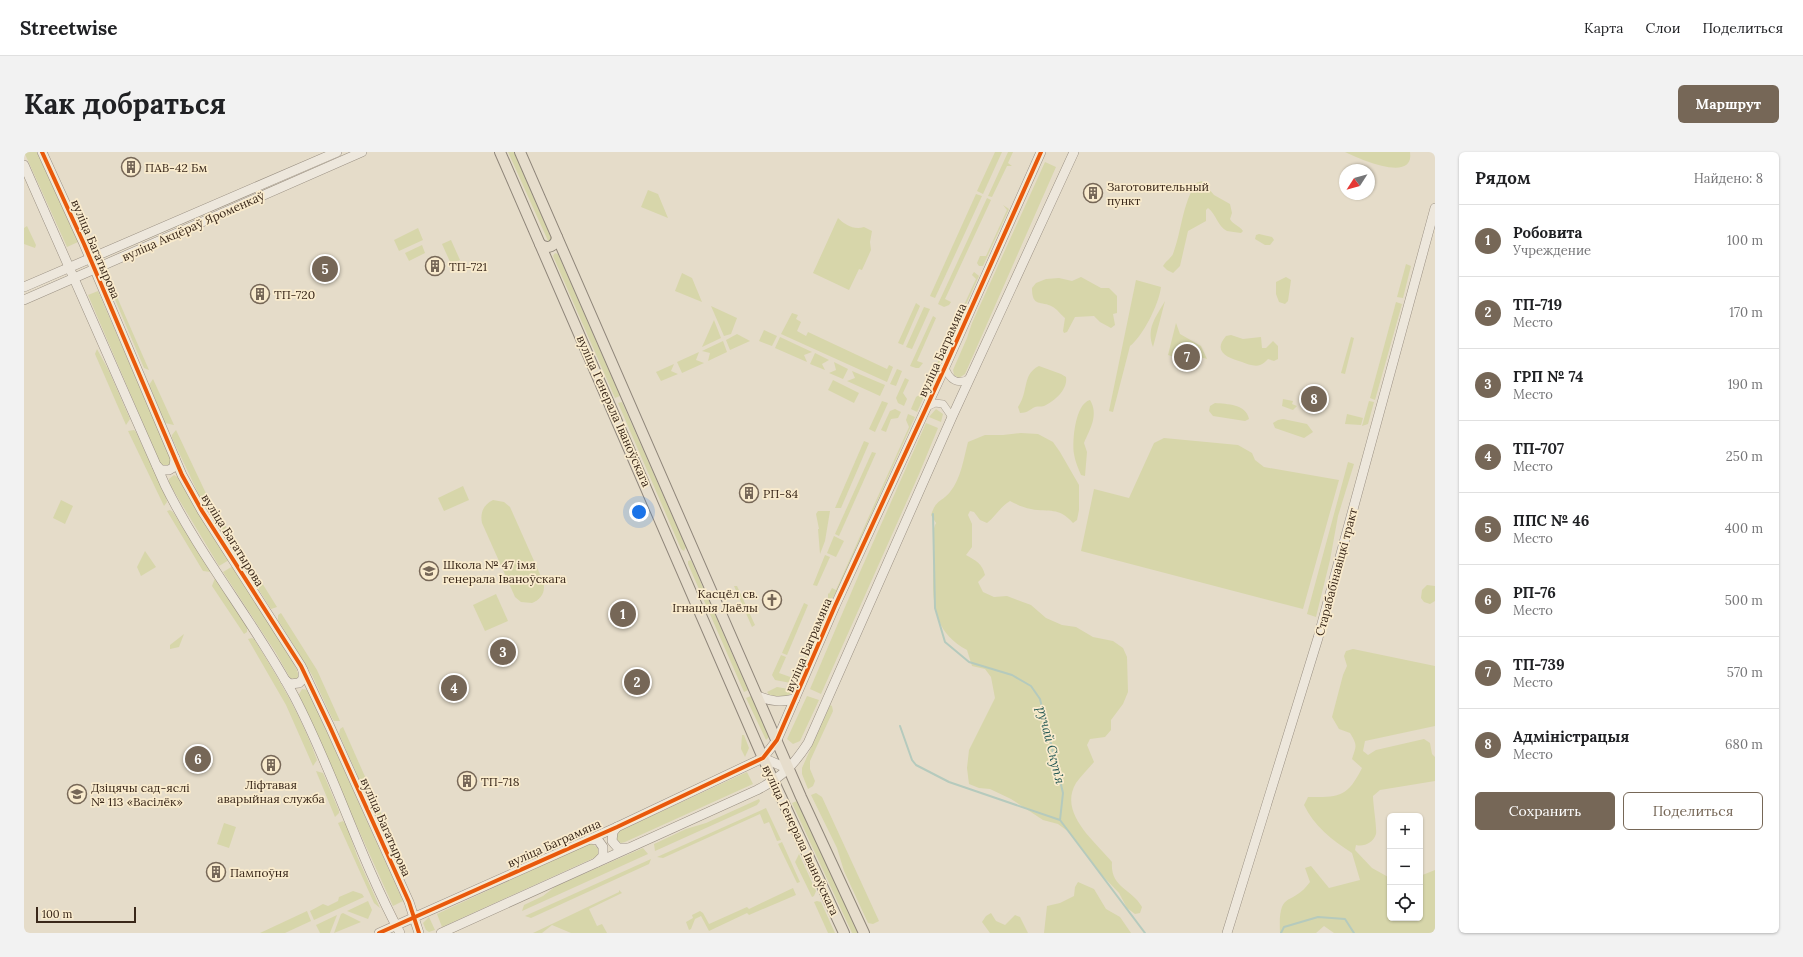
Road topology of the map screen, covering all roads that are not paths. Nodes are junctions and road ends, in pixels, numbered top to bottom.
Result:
1 (42, 152) edge
2 (337, 152) edge
3 (362, 152) edge
4 (500, 152) edge
5 (520, 152) edge
6 (1041, 152) edge
7 (1074, 152) edge
8 (24, 165) edge
9 (296, 170) junction
10 (300, 179) junction
11 (270, 181) junction
12 (274, 190) junction
13 (1435, 208) edge
14 (196, 213) junction
15 (172, 223) junction
16 (200, 223) junction
17 (176, 233) junction
18 (558, 237) junction
19 (540, 244) junction
20 (565, 254) junction
21 (90, 258) junction
22 (548, 262) junction
23 (68, 267) junction
24 (94, 269) junction
25 (73, 279) junction
26 (24, 287) edge
27 (24, 300) edge
28 (945, 367) junction
29 (970, 378) junction
30 (927, 406) junction
31 (952, 417) junction
32 (175, 458) junction
33 (156, 466) junction
34 (182, 475) junction
35 (165, 485) junction
36 (690, 543) junction
37 (674, 550) junction
38 (698, 561) junction
39 (681, 568) junction
40 (303, 670) junction
41 (285, 680) junction
42 (312, 689) junction
43 (758, 696) junction
44 (295, 698) junction
45 (795, 699) junction
46 (777, 740) junction
47 (763, 758) junction
48 (789, 769) junction
49 (774, 781) junction
50 (617, 827) junction
51 (585, 840) junction
52 (627, 848) junction
53 (596, 862) junction
54 (414, 917) junction
55 (398, 929) edge
56 (379, 933) edge
57 (419, 933) edge
58 (441, 933) edge
59 (844, 933) edge
60 (864, 933) edge
61 (1227, 933) edge

1 - 21 street, вуліца Багатырова
2 - 9 street, вуліца Акцёраў Яроменкаў
3 - 10 street, вуліца Акцёраў Яроменкаў
4 - 19 main road, вуліца Генерала Іваноўскага
5 - 18 main road, вуліца Генерала Іваноўскага
6 - 28 street, вуліца Баграмяна
7 - 29 street
8 - 23 street
9 - 10 street
9 - 11 street, вуліца Акцёраў Яроменкаў
10 - 12 street, вуліца Акцёраў Яроменкаў
11 - 12 street
11 - 14 street, вуліца Акцёраў Яроменкаў
12 - 16 street, вуліца Акцёраў Яроменкаў
13 - 61 street, Старабабінавіцкі тракт
14 - 15 street, вуліца Акцёраў Яроменкаў
14 - 16 street
15 - 17 street
15 - 21 street, вуліца Акцёраў Яроменкаў
16 - 17 street, вуліца Акцёраў Яроменкаў
17 - 24 street, вуліца Акцёраў Яроменкаў
18 - 19 main road
18 - 20 main road, вуліца Генерала Іваноўскага
19 - 22 main road, вуліца Генерала Іваноўскага
20 - 22 main road
20 - 36 main road, вуліца Генерала Іваноўскага
21 - 23 street, вуліца Акцёраў Яроменкаў
21 - 24 street, вуліца Багатырова
22 - 37 main road, вуліца Генерала Іваноўскага
23 - 25 street
23 - 26 street, вуліца Акцёраў Яроменкаў
24 - 25 street, вуліца Акцёраў Яроменкаў
24 - 32 street, вуліца Багатырова
25 - 27 street, вуліца Акцёраў Яроменкаў
25 - 33 street
28 - 29 street
28 - 30 street, вуліца Баграмяна
29 - 31 street
30 - 31 street
30 - 45 street, вуліца Баграмяна
31 - 48 street
32 - 33 street
32 - 34 street, вуліца Багатырова
33 - 35 street
34 - 35 street
34 - 40 street, вуліца Багатырова
35 - 41 street
36 - 37 main road
36 - 38 main road, вуліца Генерала Іваноўскага
37 - 39 main road, вуліца Генерала Іваноўскага
38 - 39 main road
38 - 43 main road, вуліца Генерала Іваноўскага
39 - 47 main road, вуліца Генерала Іваноўскага
40 - 41 street
40 - 42 street, вуліца Багатырова
41 - 44 street
42 - 44 street
42 - 54 street, вуліца Багатырова
43 - 45 street
43 - 46 main road, вуліца Генерала Іваноўскага
44 - 55 street
45 - 46 street, вуліца Баграмяна
46 - 47 street, вуліца Баграмяна
46 - 48 main road, вуліца Генерала Іваноўскага
47 - 48 street
47 - 49 main road, вуліца Генерала Іваноўскага
47 - 50 street, вуліца Баграмяна
48 - 49 street
48 - 60 main road, вуліца Генерала Іваноўскага
49 - 52 street
49 - 59 main road, вуліца Генерала Іваноўскага
50 - 51 street, вуліца Баграмяна
50 - 52 street
51 - 53 street
51 - 54 street, вуліца Баграмяна
52 - 53 street
53 - 58 street
54 - 55 street, вуліца Баграмяна
54 - 57 street, вуліца Багатырова
55 - 56 street, вуліца Баграмяна

